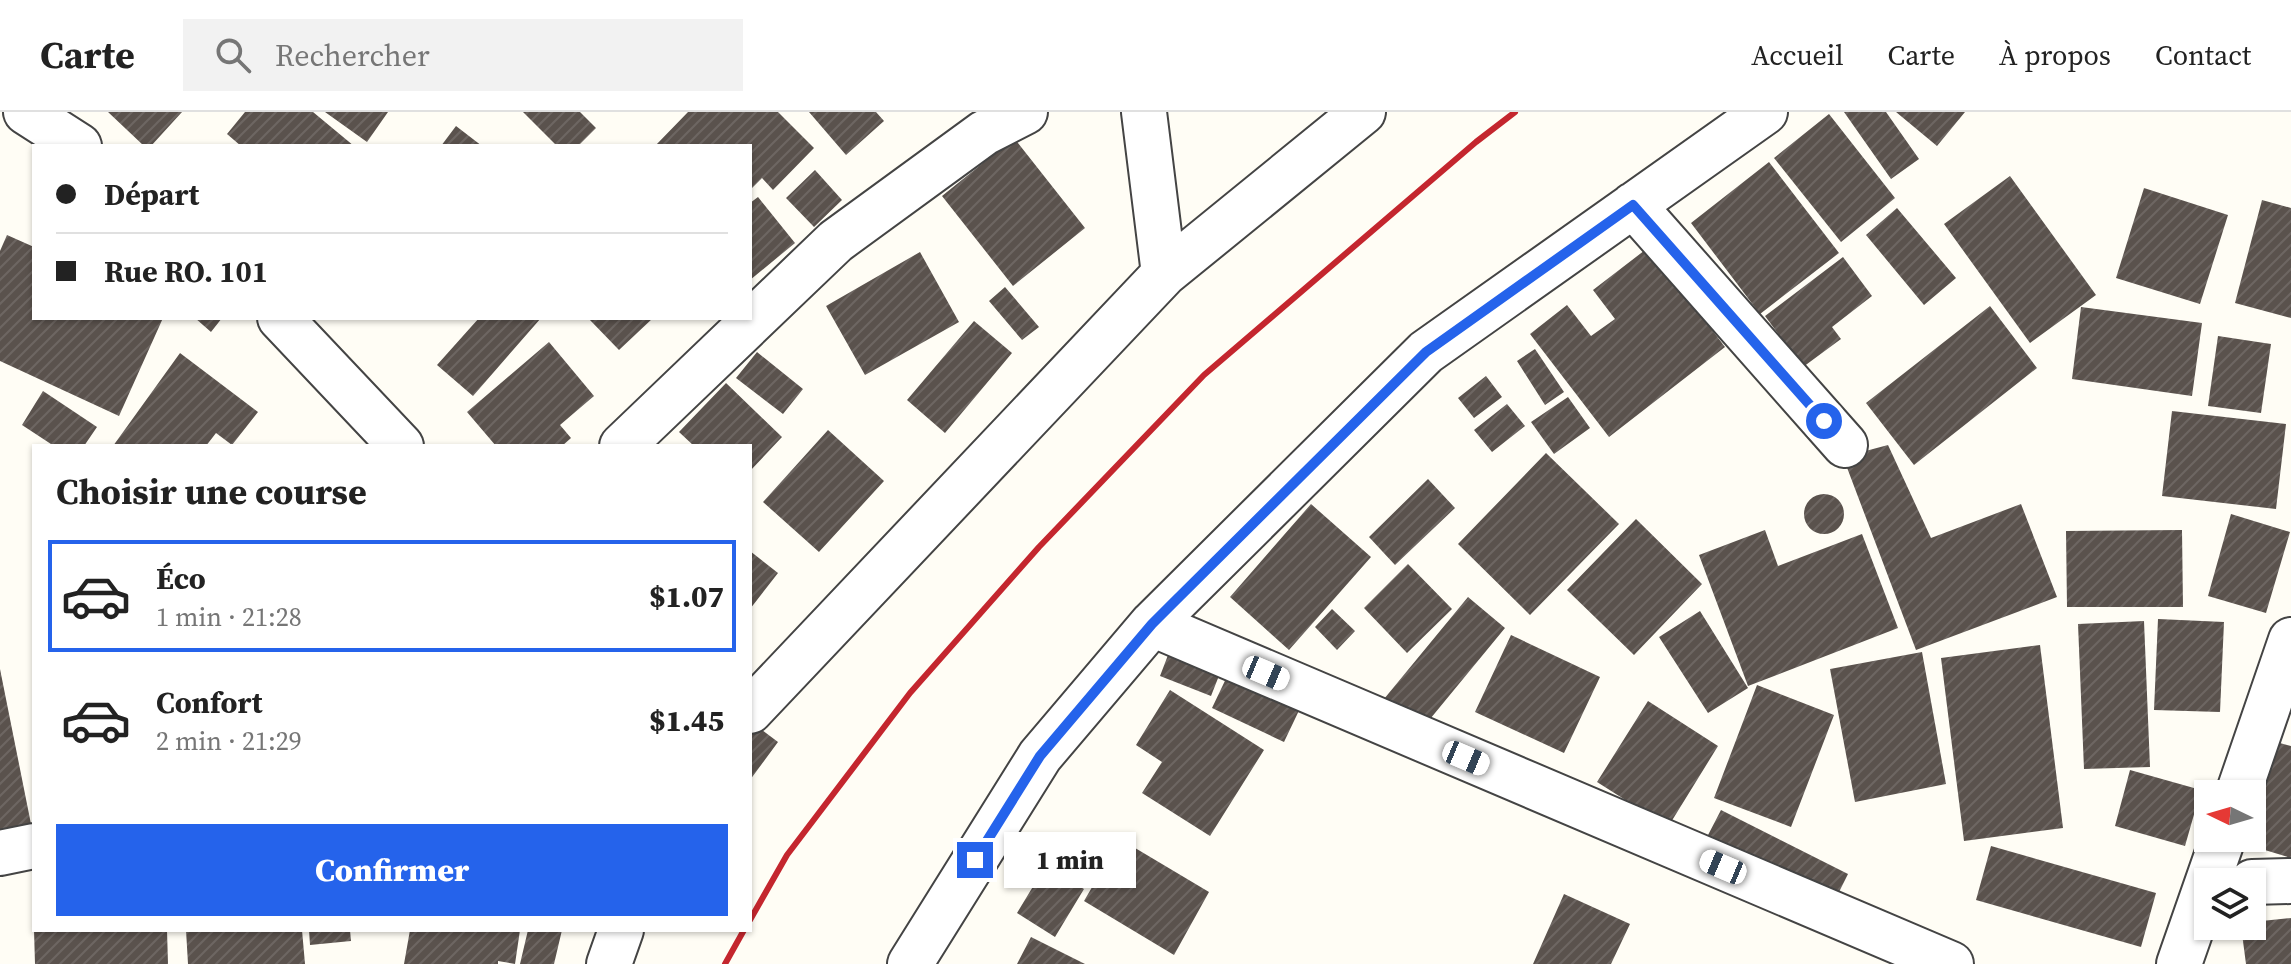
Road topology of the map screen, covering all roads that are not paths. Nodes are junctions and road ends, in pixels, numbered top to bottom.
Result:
1 (26, 112) edge
2 (1025, 112) edge
3 (1144, 112) edge
4 (1363, 112) edge
5 (1765, 112) edge
6 (76, 144) edge
7 (1633, 205) junction
8 (1164, 274) junction
9 (282, 320) edge
10 (399, 444) edge
11 (624, 444) edge
12 (1845, 445) dead end
13 (1152, 624) junction
14 (2291, 640) edge
15 (752, 709) edge
16 (2243, 780) edge
17 (32, 846) edge
18 (0, 853) edge
19 (2291, 881) edge
20 (2266, 882) edge
21 (2194, 923) edge
22 (620, 932) edge
23 (609, 964) edge
24 (910, 964) edge
25 (1951, 964) edge
26 (2179, 964) edge

1 - 6 street
2 - 11 street
3 - 8 street
4 - 8 street
5 - 7 street
7 - 12 street
7 - 13 street
8 - 15 street
9 - 10 street
13 - 24 street
13 - 25 street
14 - 16 street
17 - 18 street
19 - 20 street
21 - 26 street
22 - 23 street

